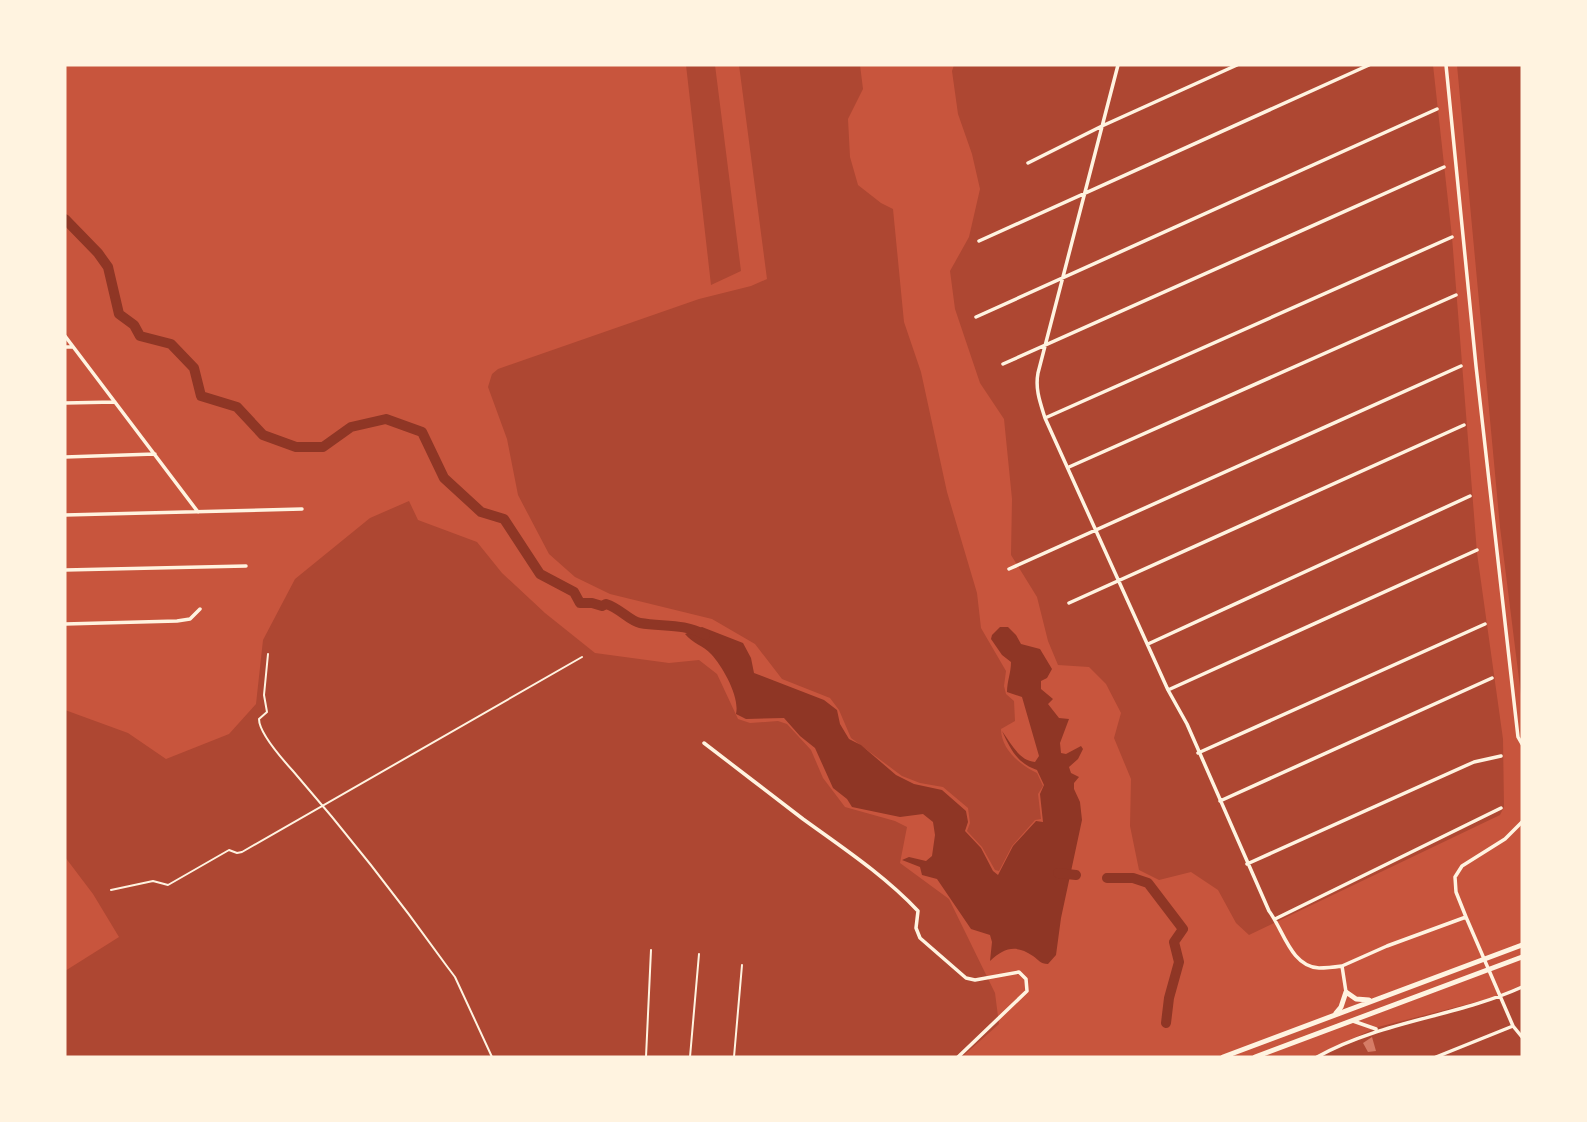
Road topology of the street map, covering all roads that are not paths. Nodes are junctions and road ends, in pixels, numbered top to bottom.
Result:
1 (1118, 65) edge
2 (1237, 65) edge
3 (1368, 65) edge
4 (1446, 65) edge
5 (1437, 109) dead end
6 (1102, 126) junction
7 (1028, 163) dead end
8 (1444, 167) dead end
9 (1086, 191) junction
10 (1452, 237) dead end
11 (979, 242) dead end
12 (1065, 276) junction
13 (1456, 295) dead end
14 (976, 317) dead end
15 (65, 336) edge
16 (1046, 343) junction
17 (73, 346) junction
18 (65, 347) edge
19 (1003, 363) dead end
20 (1461, 366) dead end
21 (115, 401) junction
22 (65, 403) edge
23 (1045, 418) junction
24 (1464, 425) dead end
25 (155, 454) junction
26 (65, 457) edge
27 (1069, 467) junction
28 (1470, 496) dead end
29 (302, 509) dead end
30 (198, 512) junction
31 (65, 515) edge
32 (1096, 530) junction
33 (1477, 550) dead end
34 (246, 566) dead end
35 (1009, 569) dead end
36 (65, 570) edge
37 (1118, 580) junction
38 (1069, 603) dead end
39 (200, 609) dead end
40 (65, 624) edge
41 (1485, 624) dead end
42 (1148, 644) junction
43 (268, 654) dead end
44 (582, 657) dead end
45 (1492, 678) dead end
46 (1168, 690) junction
47 (704, 743) dead end
48 (1522, 744) edge
49 (1198, 753) junction
50 (1500, 756) dead end
51 (1219, 801) junction
52 (323, 805) junction
53 (1501, 808) dead end
54 (1522, 822) edge
55 (1247, 864) junction
56 (111, 891) dead end
57 (1466, 917) junction
58 (1275, 919) junction
59 (1522, 945) edge
60 (651, 950) dead end
61 (699, 954) dead end
62 (1522, 957) edge
63 (742, 965) dead end
64 (1342, 966) junction
65 (1522, 987) edge
66 (1346, 992) junction
67 (1500, 997) junction
68 (1373, 1000) junction
69 (1333, 1016) junction
70 (1353, 1021) junction
71 (1513, 1027) junction
72 (1378, 1030) junction
73 (1522, 1037) edge
74 (492, 1057) edge
75 (646, 1057) edge
76 (690, 1057) edge
77 (734, 1057) edge
78 (958, 1057) edge
79 (1223, 1057) edge
80 (1255, 1057) edge
81 (1317, 1057) edge
82 (1436, 1057) edge

1 - 6 street
2 - 6 street
3 - 9 street
4 - 48 street
5 - 12 street
6 - 7 street
6 - 9 street
8 - 16 street
9 - 11 street
9 - 12 street
10 - 23 street
12 - 14 street
12 - 16 street
13 - 27 street
15 - 17 street
16 - 19 street
16 - 23 street
17 - 18 street
17 - 21 street
20 - 32 street
21 - 22 street
21 - 25 street
23 - 27 street
24 - 37 street
25 - 26 street
25 - 30 street
27 - 32 street
28 - 42 street
29 - 30 street
30 - 31 street
32 - 35 street
32 - 37 street
33 - 46 street
34 - 36 street
37 - 38 street
37 - 42 street
39 - 40 street
41 - 49 street
42 - 46 street
43 - 52 lane
44 - 52 lane
45 - 51 street
46 - 49 street
47 - 78 street
49 - 51 street
50 - 55 street
51 - 55 street
52 - 56 lane
52 - 74 lane
53 - 58 street
54 - 57 street
55 - 58 street
57 - 64 street
57 - 67 street
58 - 64 street
59 - 68 highway
60 - 75 lane
61 - 76 lane
62 - 70 highway
63 - 77 lane
64 - 66 street
65 - 67 street
66 - 68 highway
66 - 69 highway
67 - 71 street
67 - 72 street
68 - 69 highway
69 - 79 highway
70 - 72 street
70 - 80 highway
71 - 73 street
71 - 82 street
72 - 81 street

